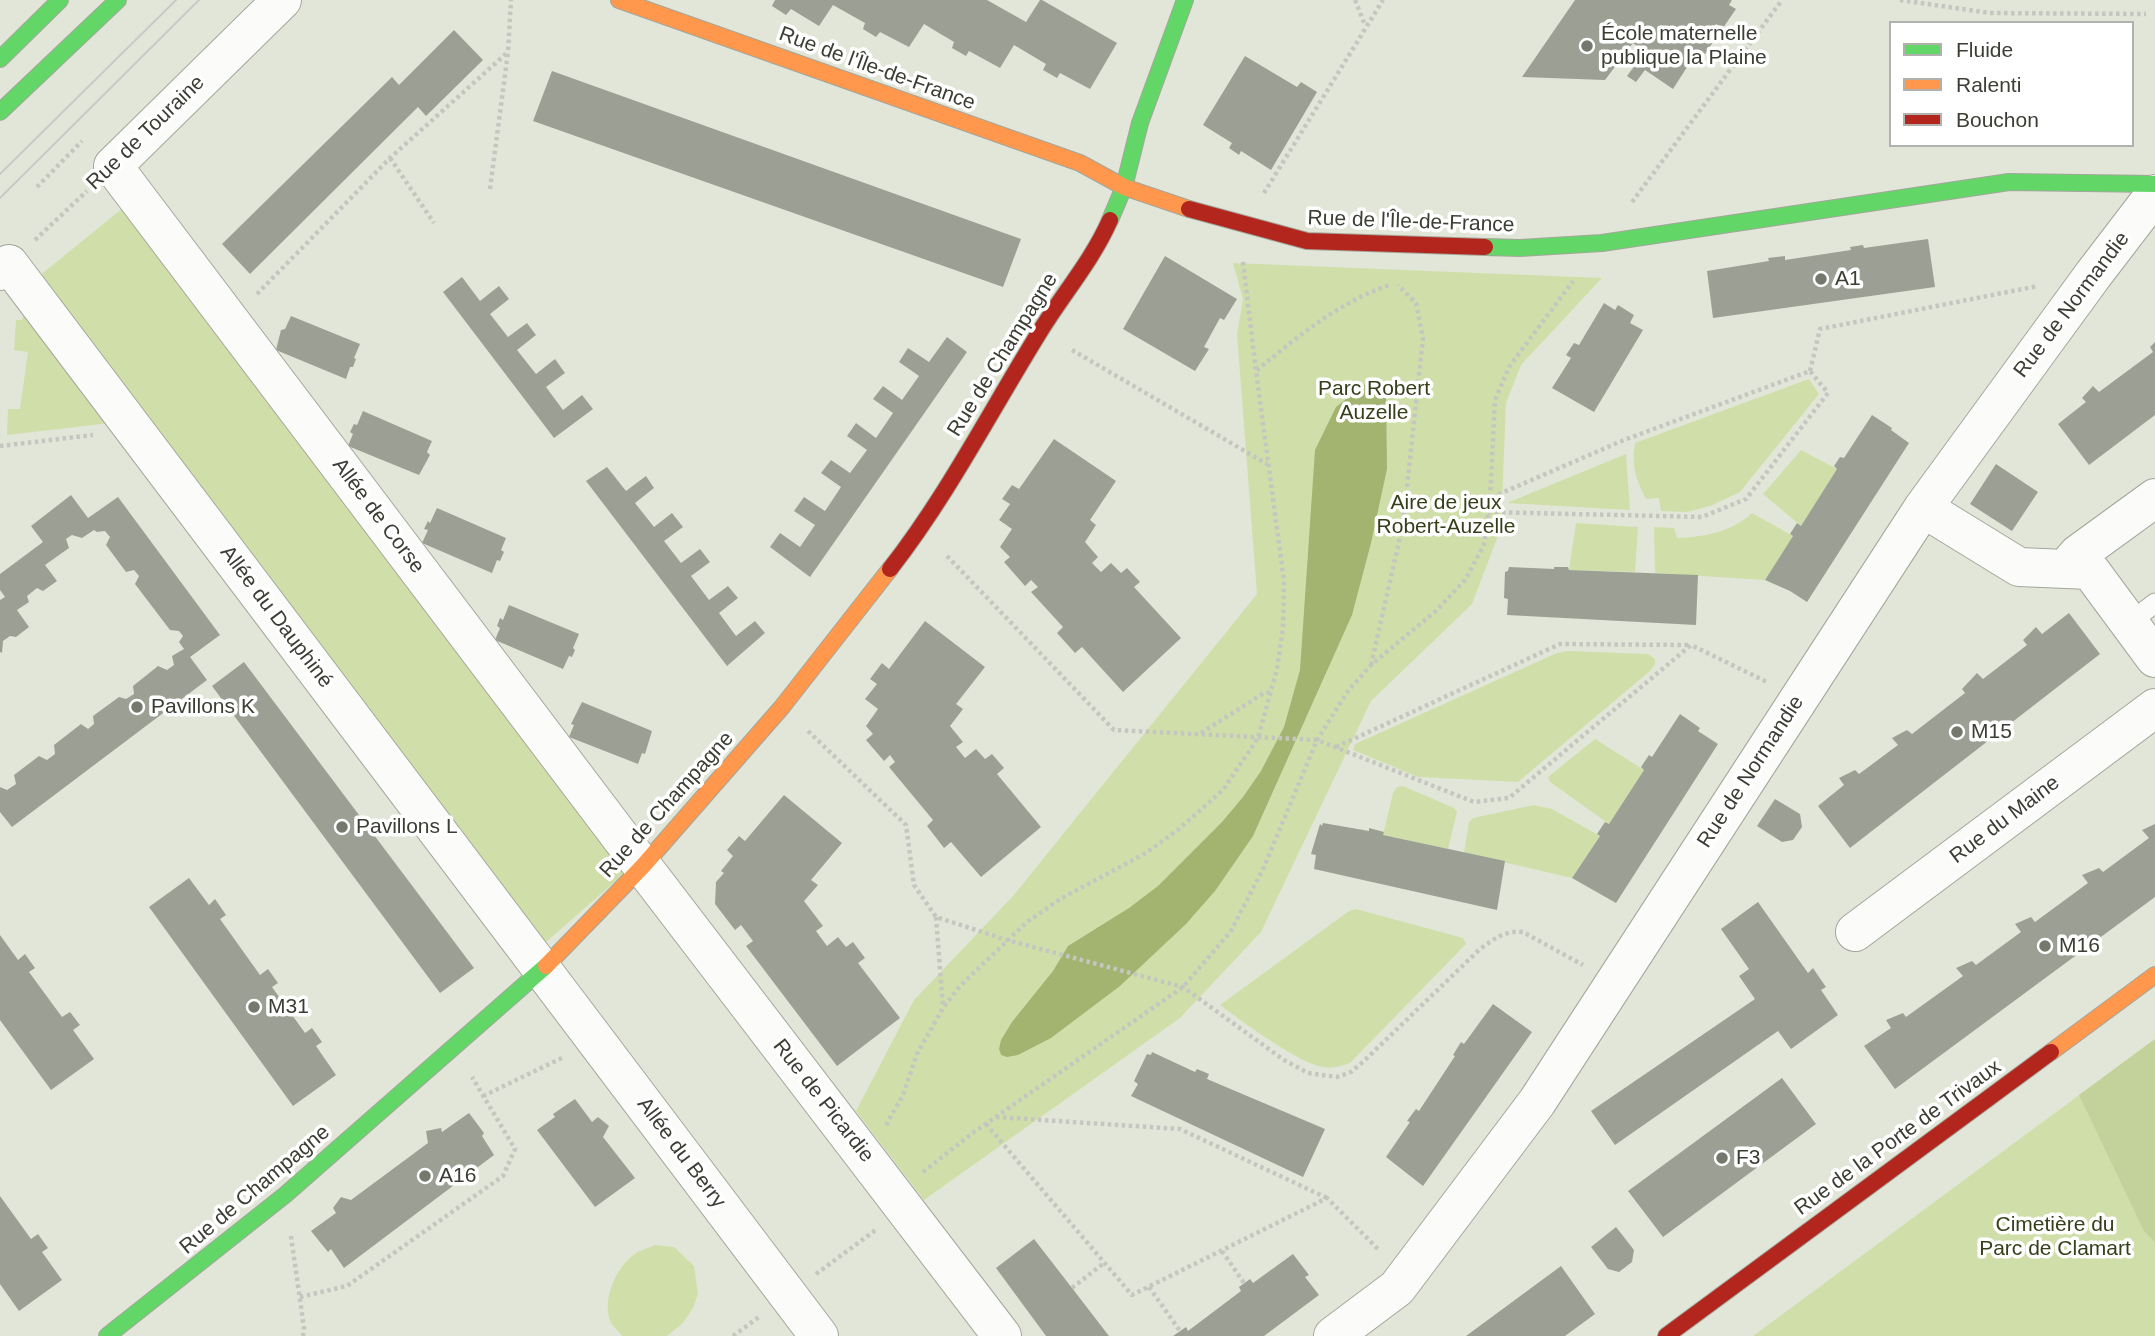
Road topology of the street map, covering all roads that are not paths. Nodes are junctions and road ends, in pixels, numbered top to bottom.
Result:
1 (60, 0) edge
2 (118, 0) edge
3 (282, 0) edge
4 (619, 0) edge
5 (1185, 0) edge
6 (0, 59) edge
7 (0, 112) edge
8 (113, 166) joint
9 (2155, 184) edge
10 (1124, 187) junction
11 (2155, 194) edge
12 (4, 268) edge
13 (2155, 498) edge
14 (1923, 508) junction
15 (2066, 568) junction
16 (2142, 613) edge
17 (2155, 658) edge
18 (2155, 708) edge
19 (643, 866) junction
20 (1855, 932) dead end
21 (543, 969) junction
22 (2155, 975) edge
23 (107, 1336) edge
24 (819, 1336) edge
25 (1002, 1336) edge
26 (1332, 1336) edge
27 (1666, 1336) edge

1 - 6 street
2 - 7 street
3 - 8 street, Rue de Touraine
4 - 10 street, Rue de l'Île-de-France
5 - 10 street, Rue de Champagne
8 - 19 street, Allée de Corse
9 - 10 street, Rue de l'Île-de-France
10 - 19 street, Rue de Champagne
11 - 14 street, Rue de Normandie
12 - 21 street, Allée du Dauphiné
13 - 15 street
14 - 15 street
14 - 26 street, Rue de Normandie
15 - 16 street
16 - 17 street
18 - 20 street, Rue du Maine
19 - 21 street, Rue de Champagne
19 - 25 street, Rue de Picardie
21 - 23 street, Rue de Champagne
21 - 24 street, Allée du Berry
22 - 27 street, Rue de la Porte de Trivaux

